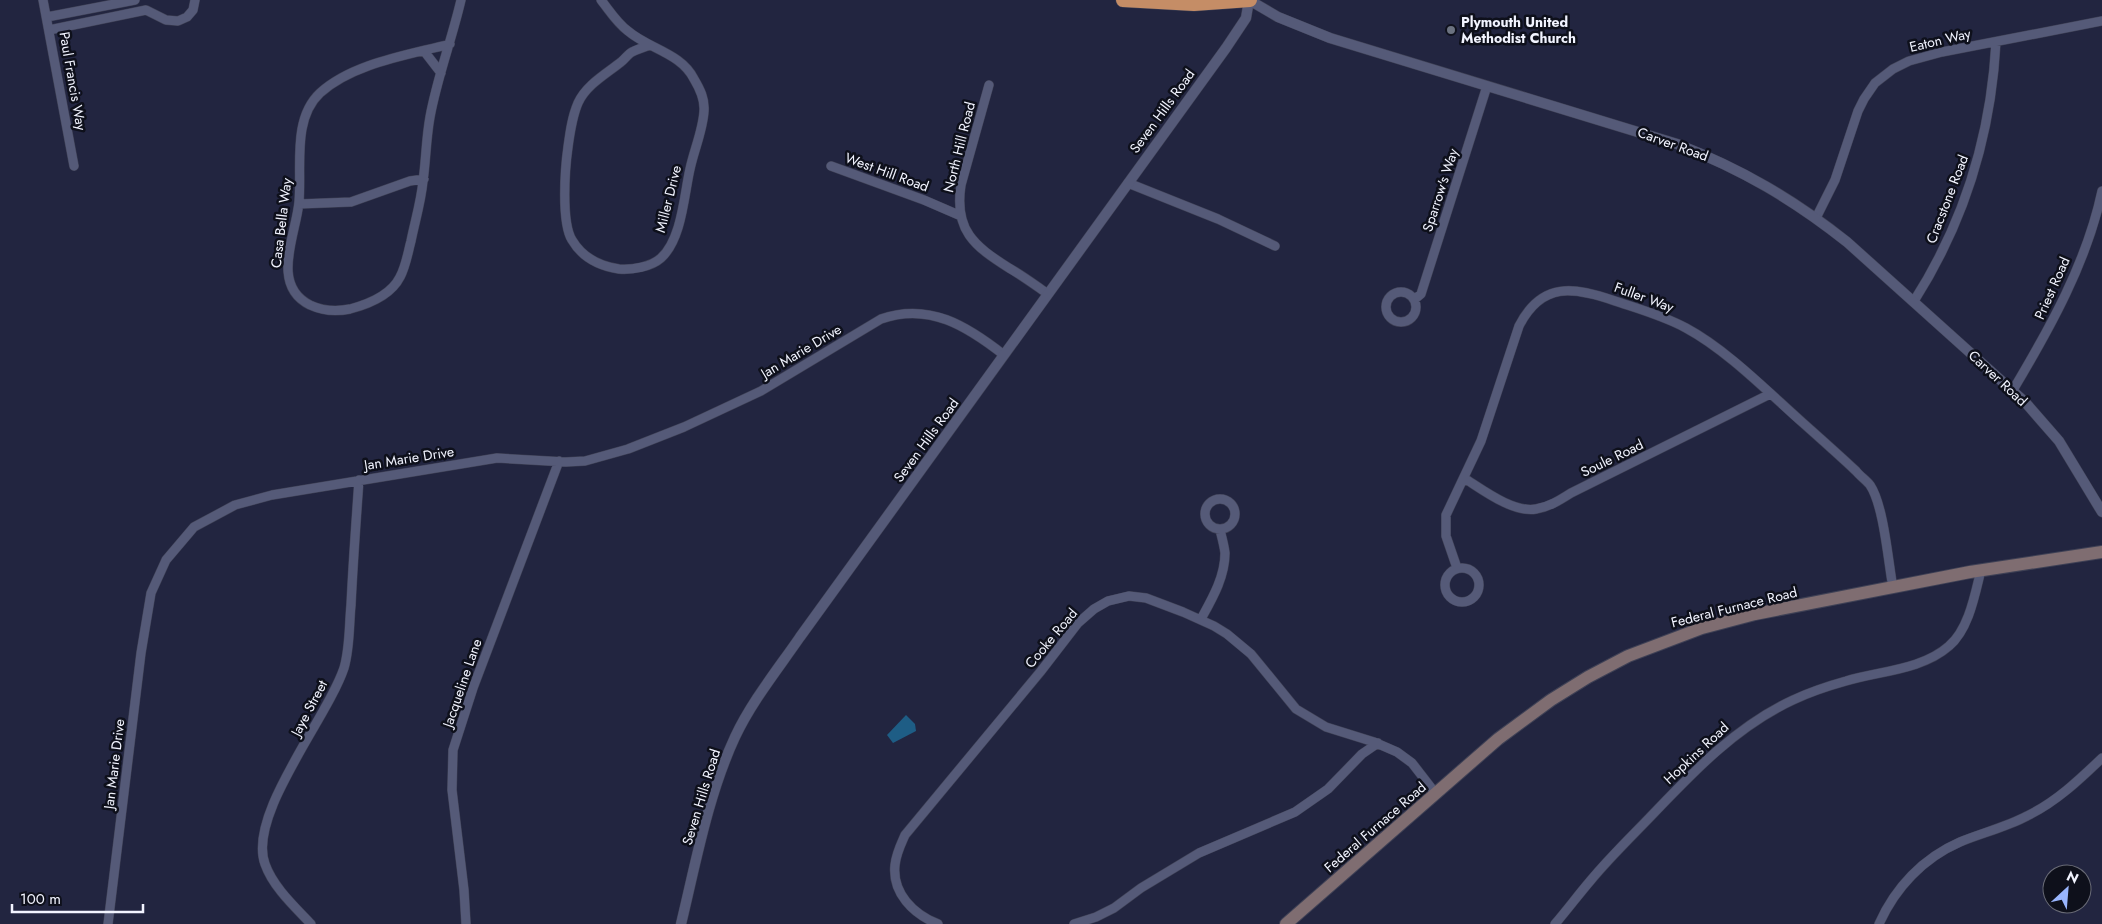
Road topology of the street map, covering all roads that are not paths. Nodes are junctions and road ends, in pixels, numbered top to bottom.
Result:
1 (43, 0) edge
2 (135, 0) edge
3 (195, 0) edge
4 (461, 0) edge
5 (601, 0) edge
6 (1122, 0) edge
7 (1249, 0) edge
8 (47, 17) junction
9 (2102, 21) edge
10 (49, 30) junction
11 (1996, 42) junction
12 (450, 44) junction
13 (650, 45) junction
14 (424, 51) junction
15 (441, 73) junction
16 (989, 85) dead end
17 (1487, 86) junction
18 (74, 166) dead end
19 (831, 166) dead end
20 (424, 179) junction
21 (1128, 183) junction
22 (2102, 191) edge
23 (299, 204) junction
24 (961, 216) junction
25 (1816, 218) junction
26 (1274, 246) dead end
27 (1048, 294) junction
28 (1415, 299) dead end
29 (1914, 300) junction
30 (1004, 355) junction
31 (2013, 390) junction
32 (1770, 394) junction
33 (559, 461) junction
34 (1464, 478) junction
35 (359, 480) junction
36 (2102, 512) edge
37 (1220, 530) dead end
38 (2102, 552) edge
39 (1457, 568) dead end
40 (1981, 570) junction
41 (1893, 588) junction
42 (1201, 619) junction
43 (1378, 743) junction
44 (2102, 758) edge
45 (1436, 794) junction
46 (108, 924) edge
47 (311, 924) edge
48 (466, 924) edge
49 (681, 924) edge
50 (938, 924) edge
51 (1074, 924) edge
52 (1286, 924) edge
53 (1555, 924) edge
54 (1879, 924) edge

1 - 8 street, Paul Francis Way
2 - 8 street
3 - 10 street
4 - 12 street, Casa Bella Way
5 - 13 street, Miller Drive
6 - 7 highway
7 - 17 street, Carver Road
7 - 21 street, Seven Hills Road
8 - 10 street, Paul Francis Way
9 - 11 street, Eaton Way
10 - 18 street, Paul Francis Way
11 - 25 street, Eaton Way
11 - 29 street, Cracstone Road
12 - 14 street, Casa Bella Way
12 - 15 street, Casa Bella Way
13 - 13 street, Miller Drive
14 - 15 street
14 - 23 street, Casa Bella Way
15 - 20 street, Casa Bella Way
16 - 24 street, North Hill Road
17 - 25 street, Carver Road
17 - 28 street, Sparrow's Way
19 - 24 street, West Hill Road
20 - 23 street
20 - 23 street, Casa Bella Way
21 - 26 street
21 - 27 street, Seven Hills Road
22 - 31 street, Priest Road
24 - 27 street, North Hill Road
25 - 29 street, Carver Road
27 - 30 street, Seven Hills Road
29 - 31 street, Carver Road
30 - 33 street, Jan Marie Drive
30 - 49 street, Seven Hills Road
31 - 36 street, Carver Road
32 - 34 street, Soule Road
32 - 34 street, Fuller Way
32 - 41 street, Fuller Way
33 - 35 street, Jan Marie Drive
33 - 48 street, Jacqueline Lane
34 - 39 street, Fuller Way
35 - 46 street, Jan Marie Drive
35 - 47 street, Jaye Street
37 - 42 street
38 - 40 main road, Federal Furnace Road
40 - 41 main road, Federal Furnace Road
40 - 53 street, Hopkins Road
41 - 45 main road, Federal Furnace Road
42 - 43 street, Cooke Road
42 - 50 street, Cooke Road
43 - 45 street, Cooke Road
43 - 51 street
44 - 54 street
45 - 52 main road, Federal Furnace Road

